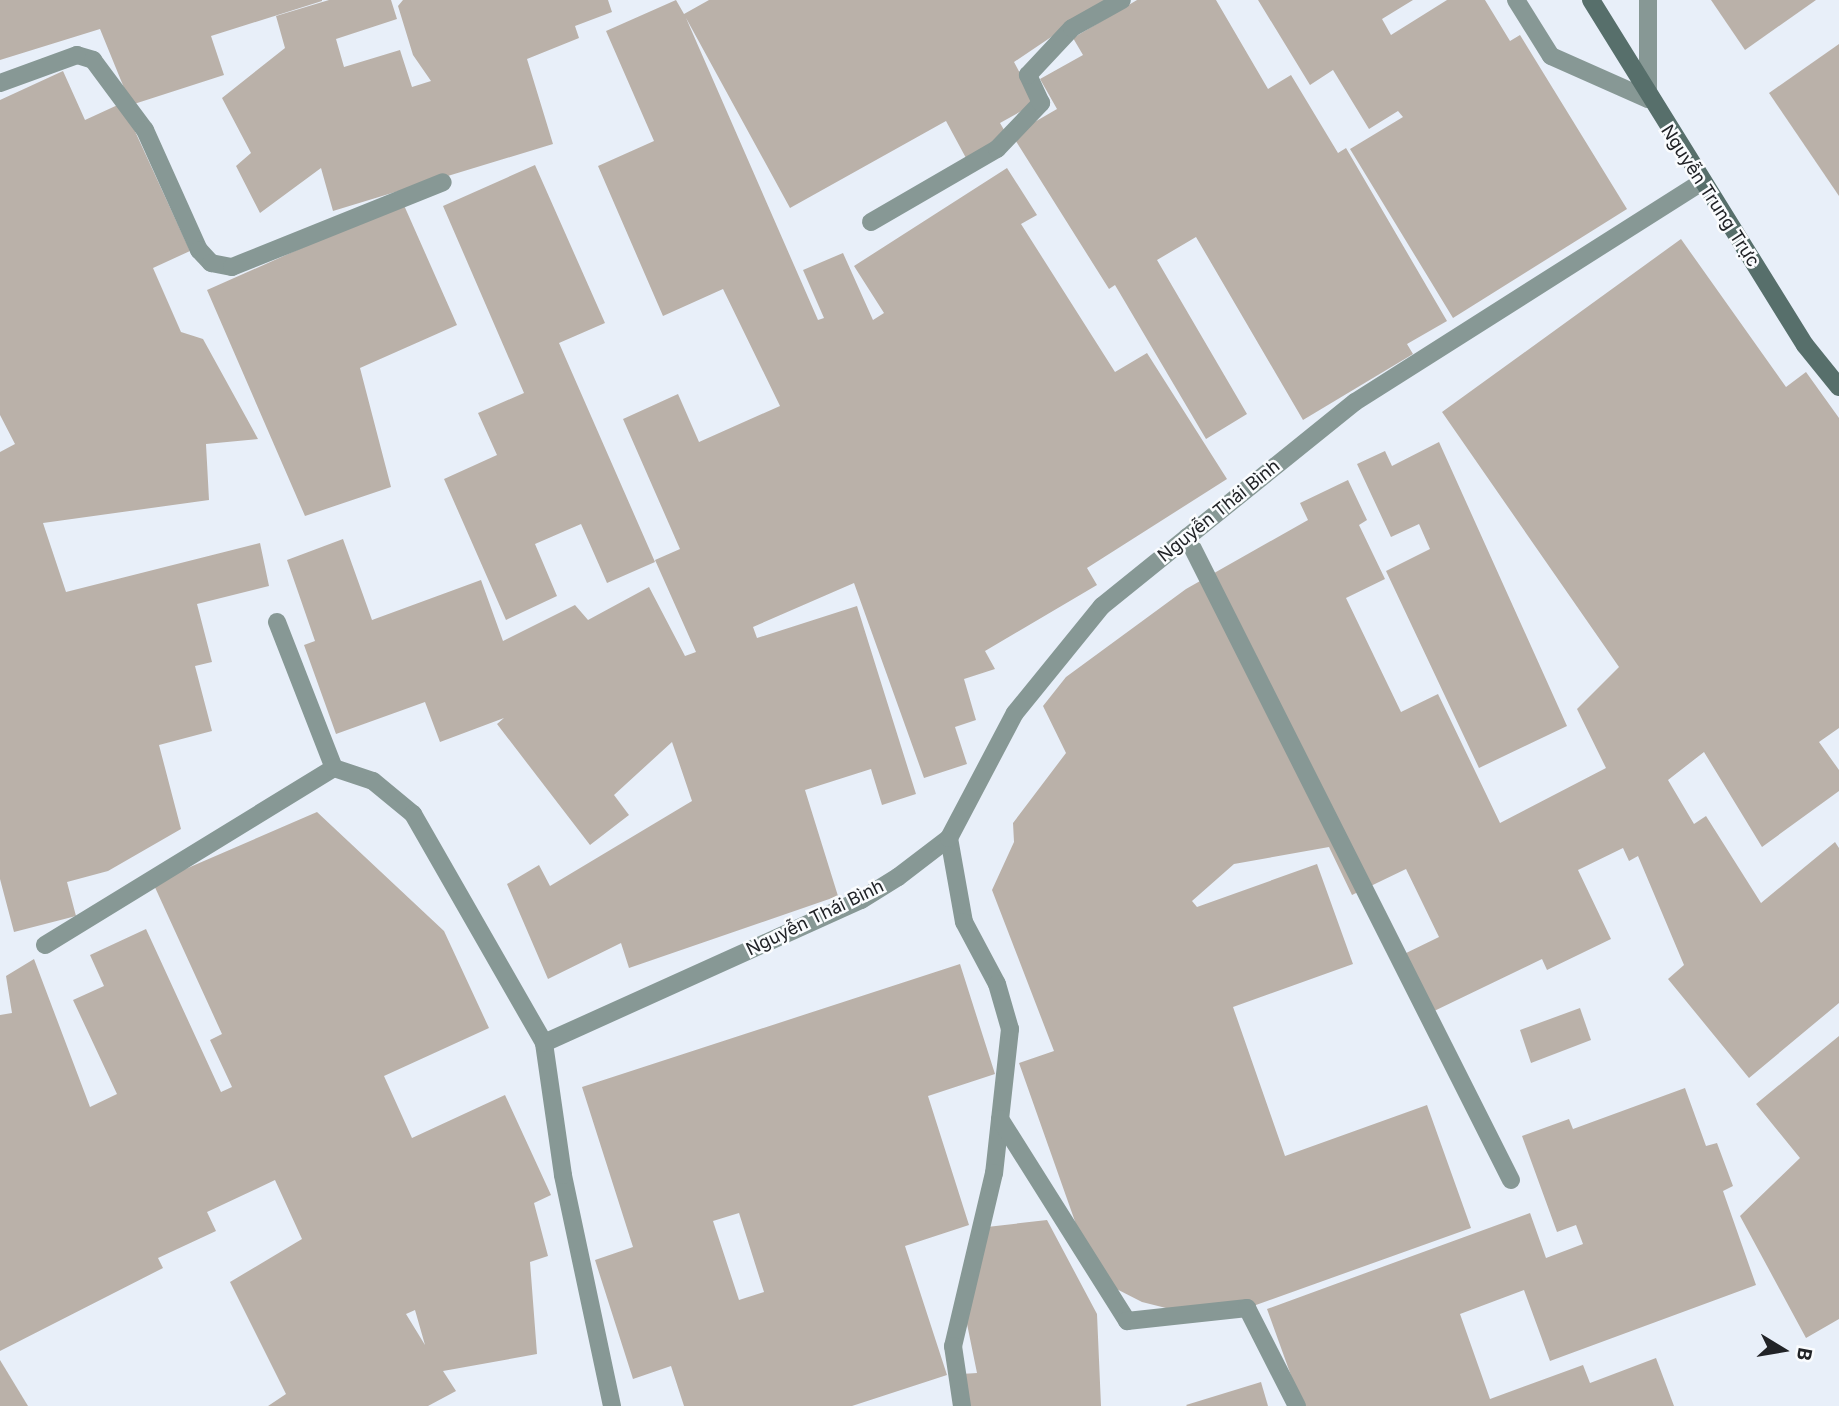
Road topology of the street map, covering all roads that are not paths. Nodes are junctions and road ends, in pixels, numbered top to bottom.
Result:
1 (1122, 0) edge
2 (1516, 0) edge
3 (1648, 0) edge
4 (1595, 7) edge
5 (0, 83) edge
6 (1648, 99) junction
7 (443, 182) dead end
8 (1700, 182) junction
9 (871, 222) dead end
10 (1839, 387) edge
11 (1187, 537) junction
12 (277, 622) dead end
13 (334, 768) junction
14 (949, 838) junction
15 (45, 944) dead end
16 (544, 1042) junction
17 (1000, 1119) junction
18 (1511, 1180) dead end
19 (611, 1406) edge
20 (962, 1406) edge
21 (1297, 1406) edge

1 - 9 street
2 - 6 street
3 - 6 street
4 - 6 main road, Nguyễn Trung Trực
5 - 7 street
6 - 8 main road, Nguyễn Trung Trực
8 - 10 main road, Nguyễn Trung Trực
8 - 11 street, Nguyễn Thái Bình
11 - 14 street, Nguyễn Thái Bình
11 - 18 street
12 - 13 street
13 - 15 street
13 - 16 street
14 - 16 street, Nguyễn Thái Bình
14 - 17 street
16 - 19 street
17 - 20 street
17 - 21 street

